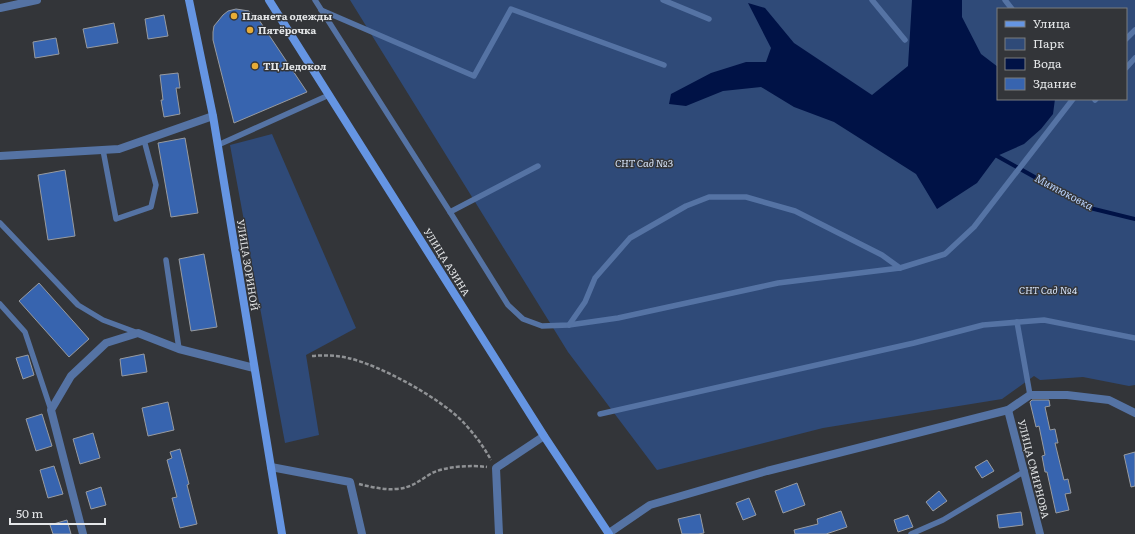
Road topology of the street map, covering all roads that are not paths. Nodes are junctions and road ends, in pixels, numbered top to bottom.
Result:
1 (37, 0) edge
2 (189, 0) edge
3 (269, 0) edge
4 (314, 0) edge
5 (663, 0) edge
6 (872, 0) edge
7 (1005, 0) edge
8 (0, 8) edge
9 (1011, 8) edge
10 (321, 10) junction
11 (709, 19) dead end
12 (1135, 30) edge
13 (1127, 39) edge
14 (904, 40) dead end
15 (1135, 58) edge
16 (664, 65) dead end
17 (1127, 67) edge
18 (329, 95) junction
19 (1072, 100) edge
20 (213, 116) junction
21 (144, 140) junction
22 (218, 145) junction
23 (103, 150) junction
24 (0, 156) edge
25 (538, 166) dead end
26 (450, 212) junction
27 (0, 223) edge
28 (166, 260) dead end
29 (900, 268) junction
30 (0, 304) edge
31 (1017, 322) junction
32 (569, 325) junction
33 (138, 333) junction
34 (1135, 338) edge
35 (179, 349) junction
36 (254, 368) junction
37 (1030, 395) junction
38 (51, 410) junction
39 (1008, 410) junction
40 (1135, 413) edge
41 (600, 414) dead end
42 (544, 436) junction
43 (271, 467) junction
44 (1025, 471) junction
45 (83, 534) edge
46 (282, 534) edge
47 (362, 534) edge
48 (499, 534) edge
49 (609, 534) edge
50 (911, 534) edge
51 (1040, 534) edge

1 - 8 street
2 - 20 main road, УЛИЦА ЗОРИНОЙ
3 - 18 main road, УЛИЦА АЗИНА
4 - 10 lane
5 - 11 lane
6 - 14 lane
7 - 9 lane
10 - 16 lane
10 - 26 lane
12 - 13 lane
15 - 17 lane
18 - 22 lane
18 - 42 main road, УЛИЦА АЗИНА
19 - 29 lane
20 - 21 street
20 - 22 main road, УЛИЦА ЗОРИНОЙ
21 - 23 street
21 - 23 lane
22 - 36 main road, УЛИЦА ЗОРИНОЙ
23 - 24 street
25 - 26 lane
26 - 32 lane
27 - 33 lane
28 - 35 lane
29 - 32 lane
29 - 32 lane
30 - 38 lane
31 - 34 lane
31 - 37 lane
31 - 41 lane
33 - 35 street
33 - 38 street
35 - 36 street
36 - 43 main road, УЛИЦА ЗОРИНОЙ
37 - 39 street
37 - 40 street
38 - 45 street
39 - 44 street, УЛИЦА СМИРНОВА
39 - 49 street
42 - 48 street
42 - 49 main road, УЛИЦА АЗИНА
43 - 46 main road, УЛИЦА ЗОРИНОЙ
43 - 47 street
44 - 50 lane
44 - 51 street, УЛИЦА СМИРНОВА

